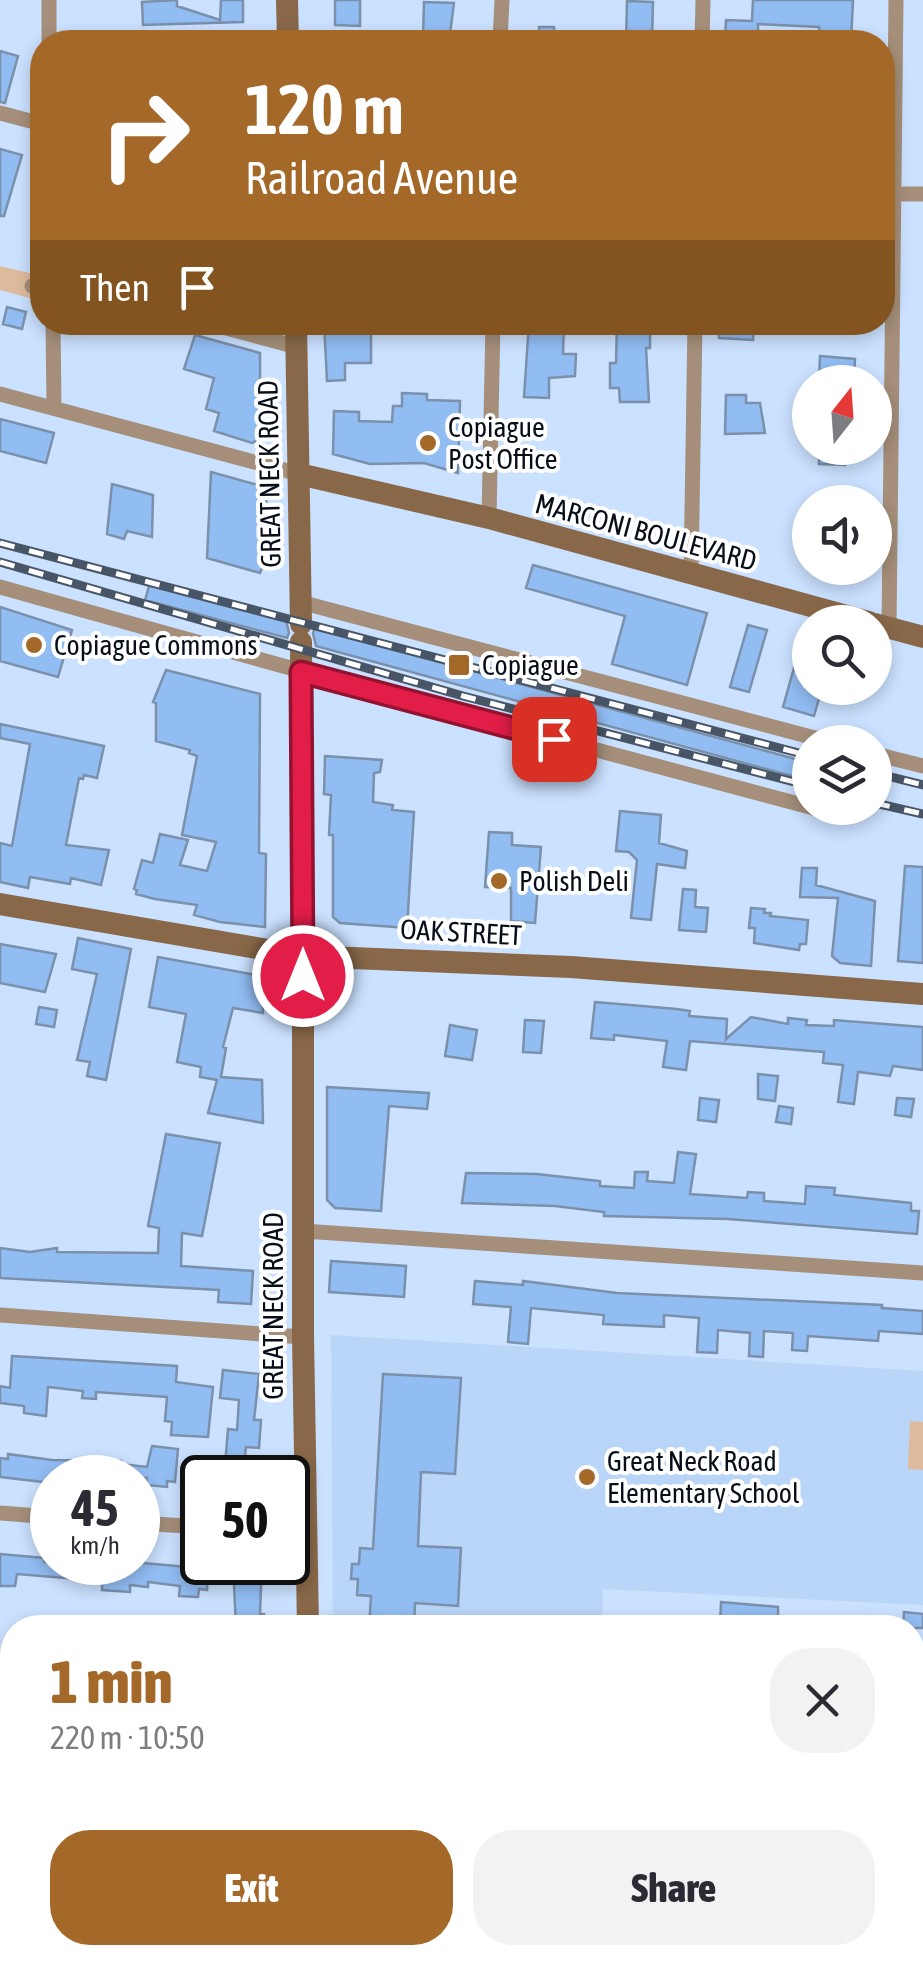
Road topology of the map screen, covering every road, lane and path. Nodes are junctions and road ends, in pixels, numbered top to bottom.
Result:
1 (49, 0) edge
2 (288, 0) edge
3 (502, 0) edge
4 (704, 0) edge
5 (896, 0) edge
6 (49, 30) edge
7 (288, 30) edge
8 (501, 30) edge
9 (703, 30) edge
10 (895, 30) edge
11 (0, 113) edge
12 (30, 121) edge
13 (895, 194) edge
14 (923, 194) edge
15 (53, 335) edge
16 (252, 335) edge
17 (297, 335) edge
18 (493, 335) edge
19 (695, 335) edge
20 (884, 335) edge
21 (297, 347) junction
22 (0, 394) edge
23 (54, 408) junction
24 (299, 474) junction
25 (489, 518) junction
26 (690, 576) junction
27 (0, 586) edge
28 (801, 605) edge
29 (878, 605) edge
30 (301, 623) junction
31 (892, 629) edge
32 (923, 637) edge
33 (301, 672) junction
34 (792, 733) edge
35 (892, 758) edge
36 (923, 766) edge
37 (792, 802) edge
38 (0, 904) edge
39 (303, 972) junction
40 (923, 994) edge
41 (303, 1232) junction
42 (923, 1273) edge
43 (0, 1316) edge
44 (303, 1336) junction
45 (299, 1455) edge
46 (0, 1513) edge
47 (30, 1515) edge
48 (303, 1585) edge
49 (306, 1615) edge

1 - 6 street
2 - 7 main road
3 - 8 street
4 - 9 street
5 - 10 street
11 - 12 street
13 - 14 street
15 - 23 street
16 - 21 street
17 - 21 main road, GREAT NECK ROAD
18 - 25 street
19 - 26 street
20 - 29 street
21 - 24 main road, GREAT NECK ROAD
22 - 23 street, MARCONI BOULEVARD
23 - 24 street, MARCONI BOULEVARD
24 - 25 main road, MARCONI BOULEVARD
24 - 30 main road, GREAT NECK ROAD
25 - 26 main road, MARCONI BOULEVARD
26 - 28 main road, MARCONI BOULEVARD
27 - 33 street
30 - 33 main road, GREAT NECK ROAD
30 - 34 street
31 - 32 main road, MARCONI BOULEVARD
33 - 37 street
33 - 39 main road, GREAT NECK ROAD
35 - 36 street
38 - 39 main road, OAK STREET
39 - 40 main road, OAK STREET
39 - 41 main road, GREAT NECK ROAD
41 - 42 street
41 - 44 main road, GREAT NECK ROAD
43 - 44 street
44 - 45 main road, GREAT NECK ROAD
46 - 47 street
48 - 49 main road, GREAT NECK ROAD

